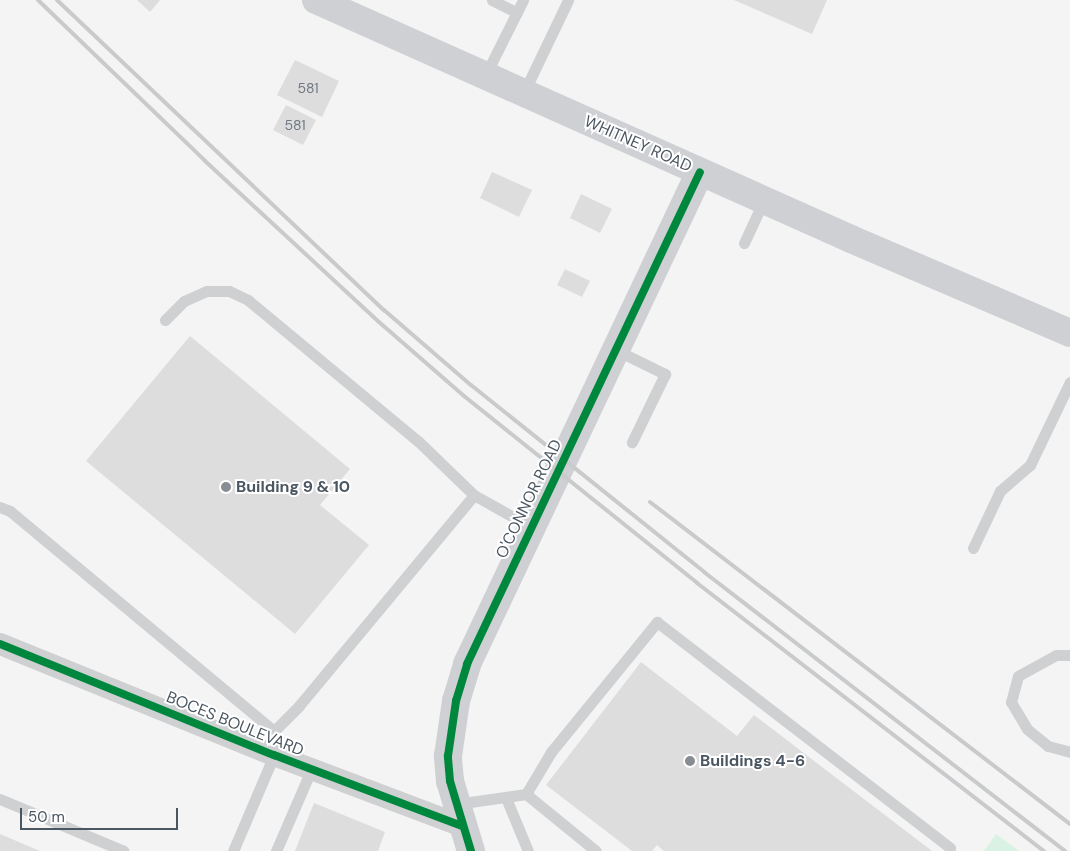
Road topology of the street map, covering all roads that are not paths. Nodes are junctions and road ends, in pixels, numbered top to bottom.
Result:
1 (316, 0) edge
2 (492, 0) edge
3 (523, 0) edge
4 (568, 0) edge
5 (517, 13) junction
6 (486, 74) junction
7 (524, 92) junction
8 (700, 172) junction
9 (764, 200) junction
10 (744, 244) dead end
11 (166, 320) dead end
12 (1070, 332) edge
13 (616, 350) junction
14 (1070, 382) edge
15 (632, 442) dead end
16 (474, 495) junction
17 (0, 506) edge
18 (530, 527) junction
19 (973, 548) dead end
20 (0, 644) edge
21 (1070, 655) edge
22 (274, 731) junction
23 (1070, 752) edge
24 (274, 755) junction
25 (311, 770) junction
26 (526, 794) junction
27 (506, 798) junction
28 (0, 799) edge
29 (459, 815) junction
30 (950, 848) dead end
31 (124, 851) edge
32 (233, 851) edge
33 (276, 851) edge
34 (471, 851) edge
35 (528, 851) edge
36 (596, 851) edge

1 - 6 main road, WHITNEY ROAD
2 - 5 lane
3 - 5 lane
4 - 7 lane
5 - 6 lane
6 - 7 main road, WHITNEY ROAD
7 - 8 main road, WHITNEY ROAD
8 - 9 main road, WHITNEY ROAD
8 - 13 main road, O'CONNOR ROAD
9 - 10 lane
9 - 12 main road, WHITNEY ROAD
11 - 16 lane
13 - 15 lane
13 - 18 main road, O'CONNOR ROAD
14 - 19 lane
16 - 18 lane
16 - 22 lane
17 - 22 lane
18 - 29 main road, O'CONNOR ROAD
20 - 24 street, BOCES BOULEVARD
21 - 23 lane
22 - 24 lane
24 - 25 street, BOCES BOULEVARD
24 - 32 lane
25 - 29 street, BOCES BOULEVARD
25 - 33 lane
26 - 27 lane
26 - 30 lane
26 - 36 lane
27 - 29 lane
27 - 35 lane
28 - 31 lane
29 - 34 main road, O'CONNOR ROAD

